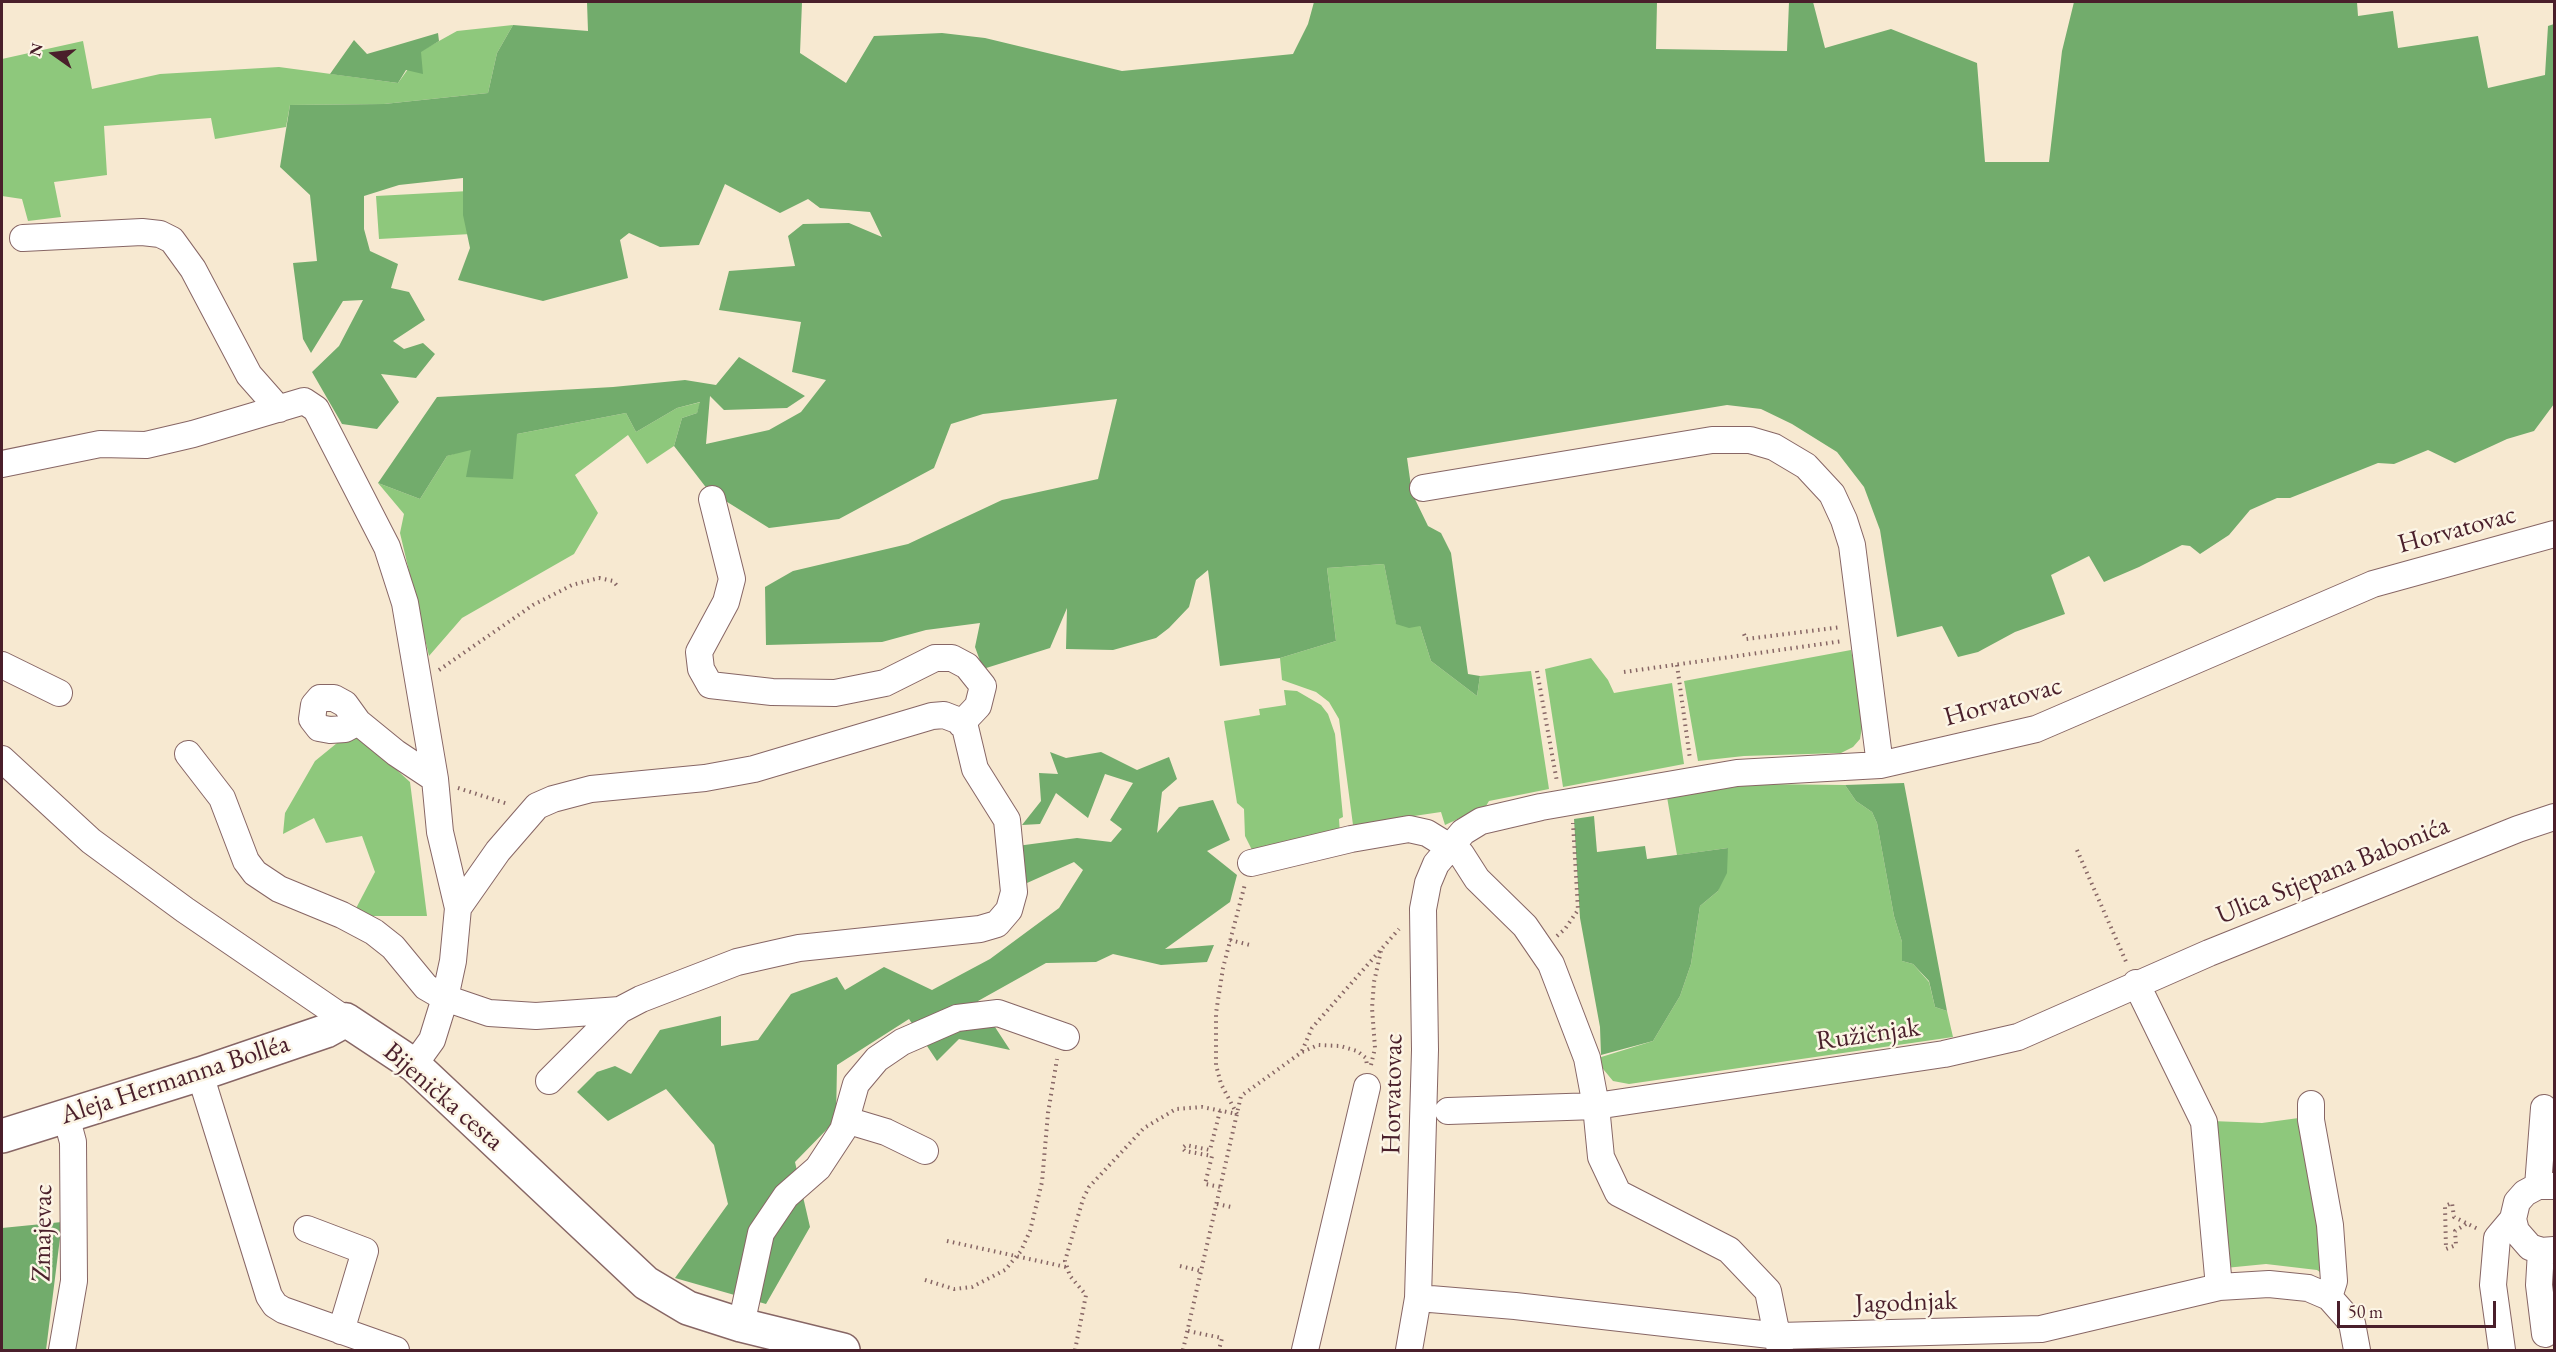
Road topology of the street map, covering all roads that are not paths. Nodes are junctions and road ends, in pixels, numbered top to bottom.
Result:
1 (23, 238) dead end
2 (279, 409) junction
3 (2, 464) edge
4 (1423, 488) dead end
5 (712, 499) dead end
6 (2554, 534) edge
7 (2, 665) edge
8 (59, 693) dead end
9 (358, 722) dead end
10 (961, 724) junction
11 (188, 754) dead end
12 (2, 759) edge
13 (1880, 765) junction
14 (435, 779) junction
15 (2554, 818) edge
16 (1450, 845) junction
17 (1251, 863) road end
18 (458, 908) junction
19 (2134, 979) junction
20 (445, 998) junction
21 (620, 1010) junction
22 (346, 1020) junction
23 (1060, 1035) road end
24 (414, 1065) junction
25 (200, 1074) junction
26 (549, 1081) dead end
27 (1367, 1087) dead end
28 (2311, 1104) dead end
29 (1596, 1106) junction
30 (2544, 1108) dead end
31 (1448, 1111) dead end
32 (66, 1116) junction
33 (846, 1120) junction
34 (2, 1136) edge
35 (925, 1151) dead end
36 (2547, 1155) edge
37 (2546, 1186) edge
38 (2513, 1219) junction
39 (307, 1229) dead end
40 (2548, 1250) edge
41 (2219, 1287) junction
42 (2547, 1289) edge
43 (2329, 1297) junction
44 (1418, 1298) junction
45 (741, 1325) junction
46 (341, 1331) junction
47 (2545, 1335) dead end
48 (1780, 1343) edge
49 (62, 1350) edge
50 (396, 1350) edge
51 (843, 1350) edge
52 (1305, 1350) edge
53 (1409, 1350) edge
54 (2357, 1350) edge
55 (2502, 1350) edge

1 - 2 street
2 - 3 street
2 - 14 street
4 - 13 street
5 - 10 street
6 - 13 street, Horvatovac
7 - 8 street
9 - 14 street
10 - 18 street
10 - 21 street
11 - 20 street
12 - 22 street, Bijenička cesta
13 - 16 street, Horvatovac
14 - 18 street
15 - 19 street, Ulica Stjepana Babonića
16 - 17 street
16 - 29 street
16 - 44 street, Horvatovac
18 - 20 street
19 - 29 street, Ružičnjak
19 - 41 street
20 - 21 street
20 - 24 street
21 - 26 street
22 - 24 main road, Bijenička cesta
22 - 25 main road, Aleja Hermanna Bolléa
23 - 33 street
24 - 45 main road, Bijenička cesta
25 - 32 main road, Aleja Hermanna Bolléa
25 - 46 street
27 - 52 street
28 - 43 street
29 - 31 street, Ružičnjak
29 - 48 street
30 - 36 street
32 - 34 main road, Aleja Hermanna Bolléa
32 - 49 street, Zmajevac
33 - 35 street
33 - 45 street
36 - 37 street
37 - 38 street
38 - 40 street
38 - 55 street
39 - 46 street
40 - 42 street
41 - 43 street, Jagodnjak
41 - 48 street, Jagodnjak
42 - 47 street
43 - 54 street, Jagodnjak
44 - 48 street, Jagodnjak
44 - 53 street, Horvatovac
45 - 51 main road, Bijenička cesta
46 - 50 street

